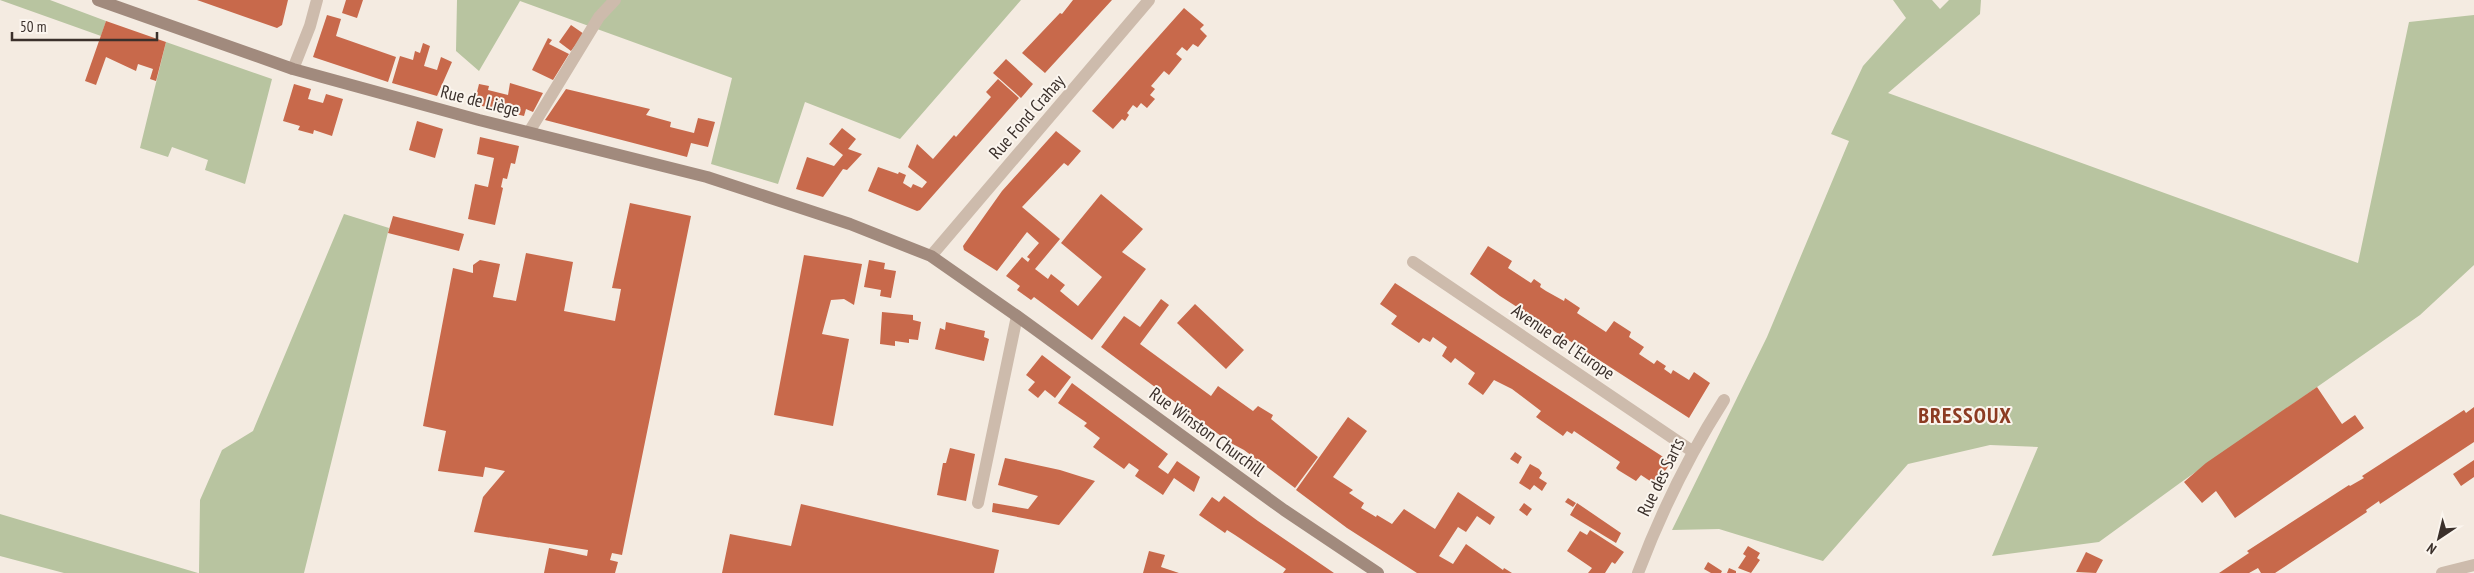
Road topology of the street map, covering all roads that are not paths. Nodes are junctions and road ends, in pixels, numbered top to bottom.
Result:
1 (98, 0) edge
2 (317, 0) edge
3 (615, 0) edge
4 (1150, 0) edge
5 (293, 69) junction
6 (529, 132) junction
7 (855, 226) joint
8 (931, 256) junction
9 (1413, 262) dead end
10 (1017, 316) junction
11 (1724, 400) dead end
12 (1692, 451) junction
13 (978, 504) dead end
14 (2474, 565) edge
15 (1378, 573) edge
16 (1638, 573) edge
17 (2442, 573) edge

1 - 5 main road, Rue de Liège
2 - 5 street
3 - 6 street
4 - 8 street, Rue Fond Crahay
5 - 6 main road, Rue de Liège
6 - 7 main road, Rue de Liège
7 - 8 main road, Rue Winston Churchill
8 - 10 main road, Rue Winston Churchill
9 - 12 street, Avenue de l'Europe
10 - 13 street
10 - 15 main road, Rue Winston Churchill
11 - 12 street, Rue des Sarts
12 - 16 street, Rue des Sarts
14 - 17 street

